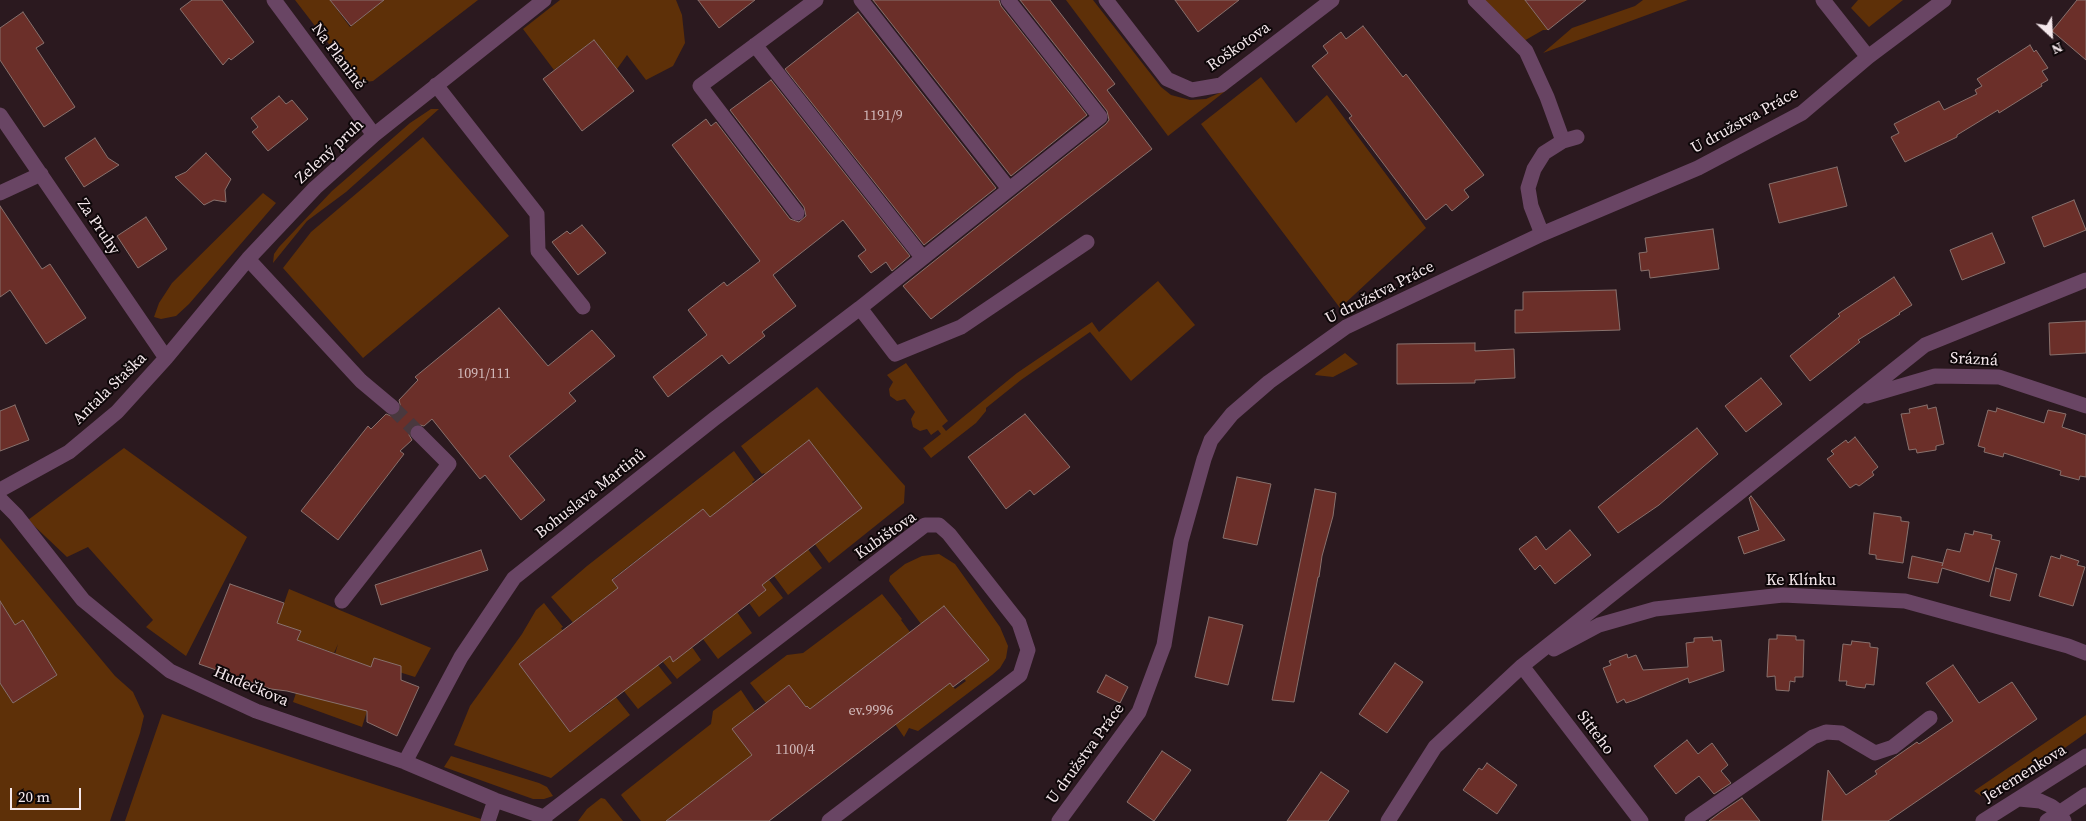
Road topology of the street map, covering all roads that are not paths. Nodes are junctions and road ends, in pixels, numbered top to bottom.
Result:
1 (274, 0) edge
2 (544, 0) edge
3 (816, 0) edge
4 (861, 0) edge
5 (1008, 0) edge
6 (1106, 0) edge
7 (1332, 0) edge
8 (1475, 0) edge
9 (1823, 0) edge
10 (1944, 0) edge
11 (755, 45) junction
12 (1868, 58) junction
13 (436, 85) junction
14 (0, 115) edge
15 (374, 134) junction
16 (41, 174) junction
17 (1009, 189) junction
18 (0, 193) edge
19 (796, 213) dead end
20 (1542, 234) junction
21 (1087, 242) dead end
22 (922, 257) junction
23 (248, 259) junction
24 (2086, 280) edge
25 (583, 307) dead end
26 (860, 308) junction
27 (166, 358) junction
28 (1858, 399) junction
29 (2086, 406) edge
30 (392, 407) tunnel mouth
31 (418, 433) tunnel mouth
32 (0, 490) edge
33 (0, 499) edge
34 (342, 601) dead end
35 (2086, 654) edge
36 (1522, 666) junction
37 (1930, 718) dead end
38 (2086, 756) edge
39 (405, 762) junction
40 (2086, 795) edge
41 (2019, 799) junction
42 (495, 800) junction
43 (2057, 818) edge
44 (544, 819) edge
45 (488, 821) edge
46 (830, 821) edge
47 (1059, 821) edge
48 (1388, 821) edge
49 (1640, 821) edge
50 (1692, 821) edge
51 (1983, 821) edge

1 - 15 street, Na Planině
2 - 13 street, Zelený pruh
3 - 11 street
4 - 17 street
5 - 17 street, Bohuslava Martinů
6 - 7 street, Roškotova
8 - 20 street
9 - 12 street
10 - 12 street, U družstva Práce
11 - 19 street
11 - 22 street
12 - 20 street, U družstva Práce
13 - 15 street, Zelený pruh
13 - 25 street
14 - 16 street, Za Pruhy
15 - 23 street, Zelený pruh
16 - 18 street
16 - 27 street, Za Pruhy
17 - 22 street, Bohuslava Martinů
20 - 47 street, U družstva Práce
21 - 26 street
22 - 26 street, Bohuslava Martinů
23 - 27 street, Zelený pruh
23 - 30 street
24 - 28 street
26 - 39 street, Bohuslava Martinů
27 - 32 street, Antala Staška
28 - 29 street, Srázná
28 - 36 street
31 - 34 street
33 - 39 street, Hudečkova
35 - 36 street, Ke Klínku
36 - 48 street
36 - 49 street, Sitteho
37 - 50 street
38 - 41 street, Jeremenkova
39 - 42 street, Hudečkova
40 - 43 street
41 - 43 street
41 - 51 street, Jeremenkova
42 - 44 street, Hudečkova
42 - 45 street
44 - 46 street, Kubištova

